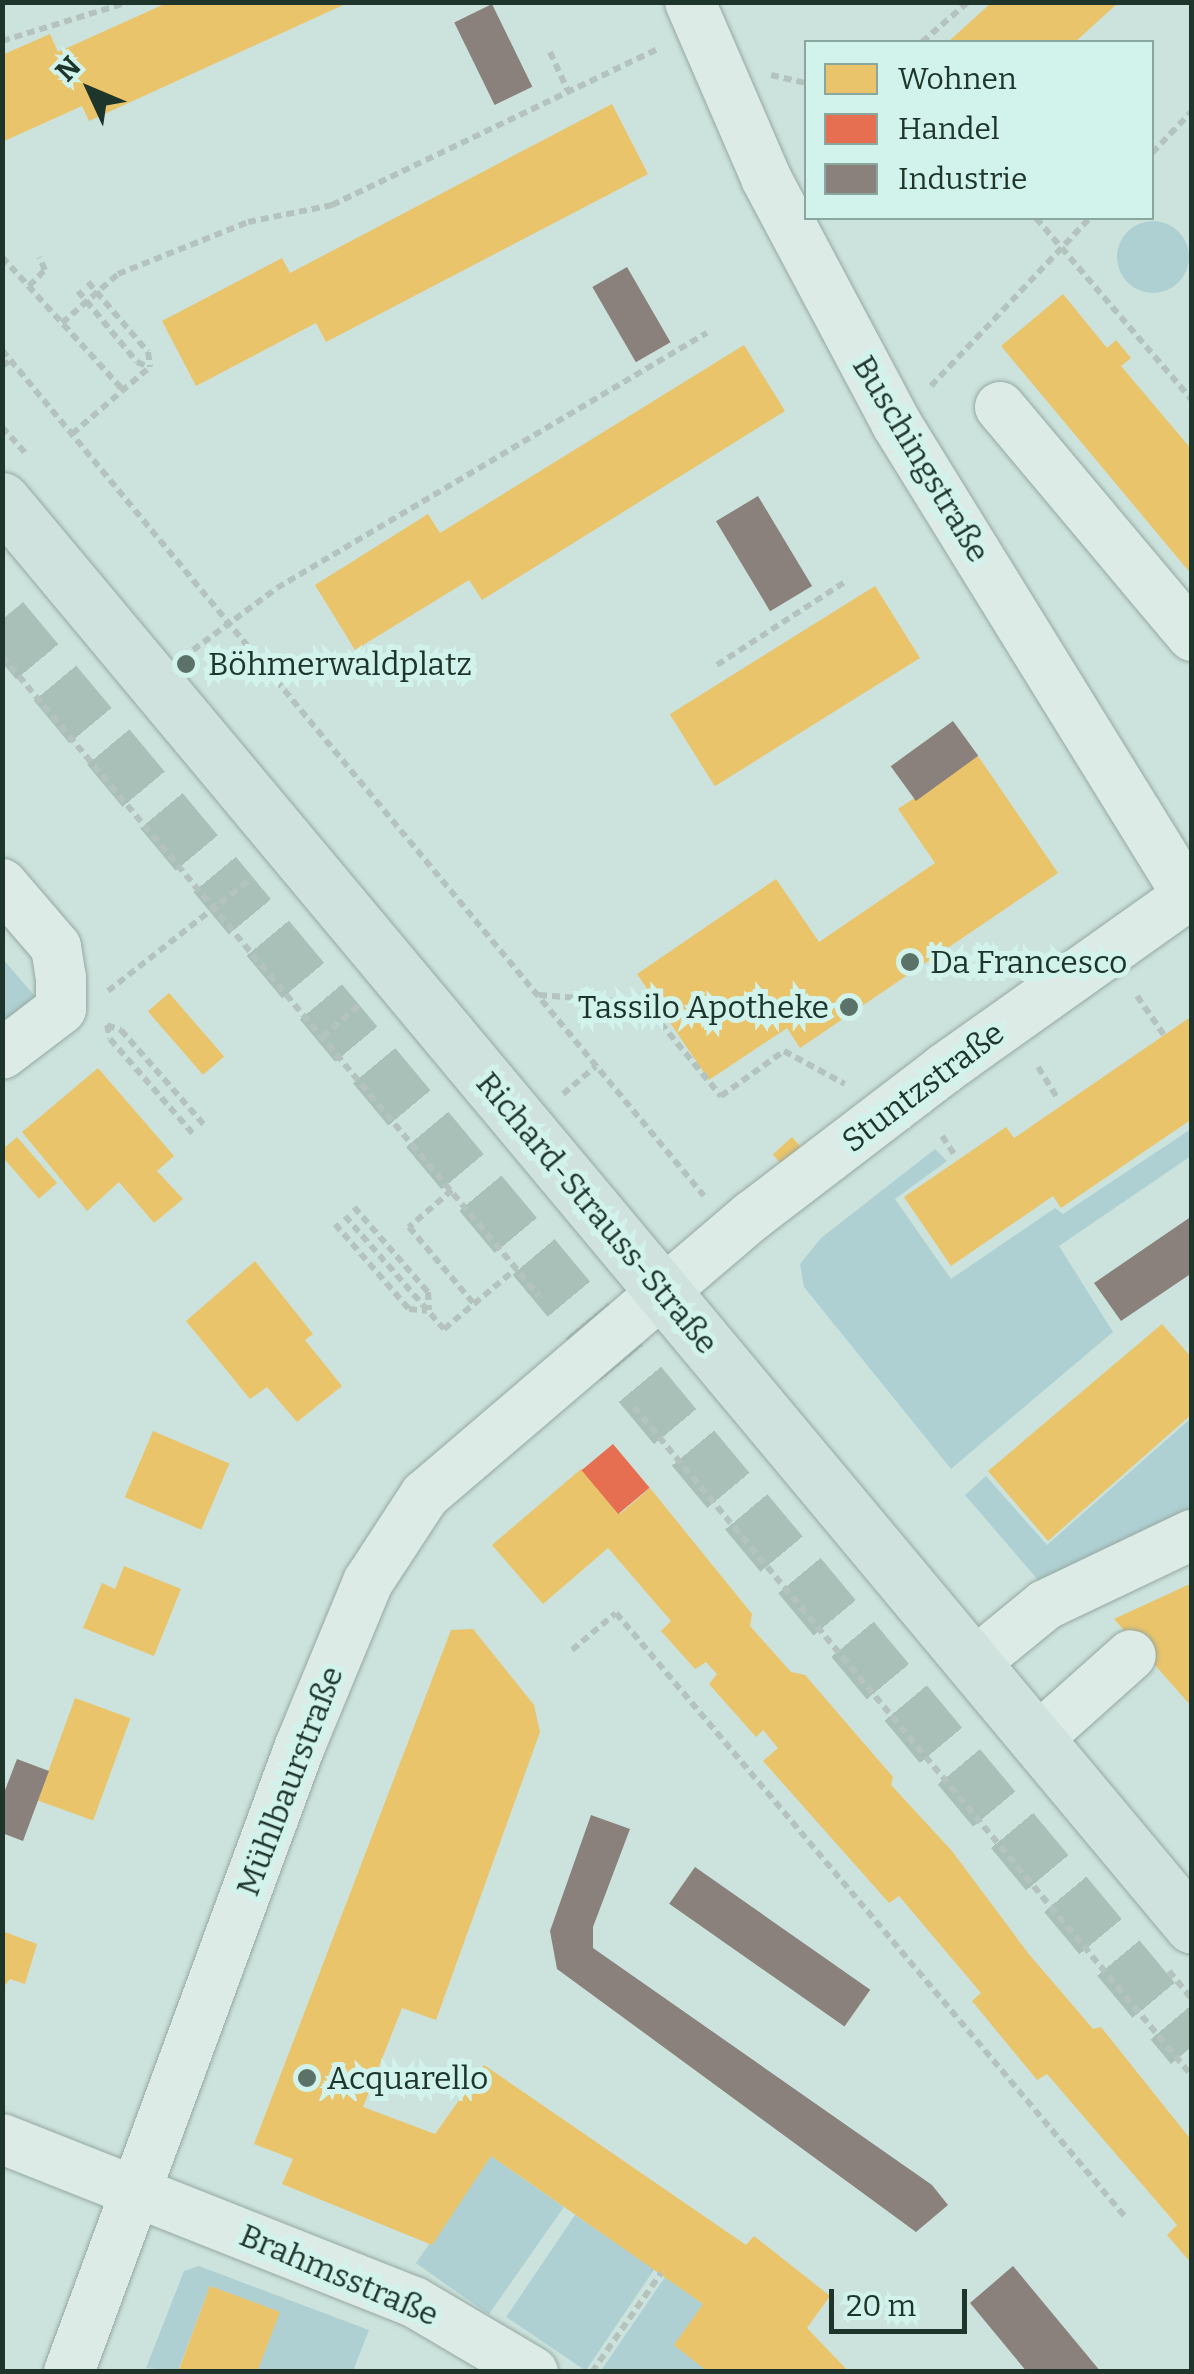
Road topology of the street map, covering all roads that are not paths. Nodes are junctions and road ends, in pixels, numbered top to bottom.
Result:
1 (696, 16) edge
2 (1000, 407) dead end
3 (2, 500) edge
4 (1192, 636) edge
5 (2, 884) edge
6 (1190, 894) edge
7 (2, 1054) edge
8 (662, 1292) junction
9 (1192, 1536) edge
10 (1131, 1655) dead end
11 (973, 1664) junction
12 (1036, 1740) junction
13 (1192, 1926) edge
14 (2, 2139) edge
15 (137, 2196) junction
16 (69, 2372) edge
17 (533, 2372) edge

1 - 6 street, Buschingstraße
2 - 4 street
3 - 8 main road, Richard-Strauss-Straße
5 - 7 street
6 - 8 street, Stuntzstraße
8 - 11 main road, Richard-Strauss-Straße
8 - 15 street, Mühlbaurstraße
9 - 11 street
10 - 12 street
11 - 12 main road, Richard-Strauss-Straße
12 - 13 main road, Richard-Strauss-Straße
14 - 15 street, Brahmsstraße
15 - 16 street, Mühlbaurstraße
15 - 17 street, Brahmsstraße

